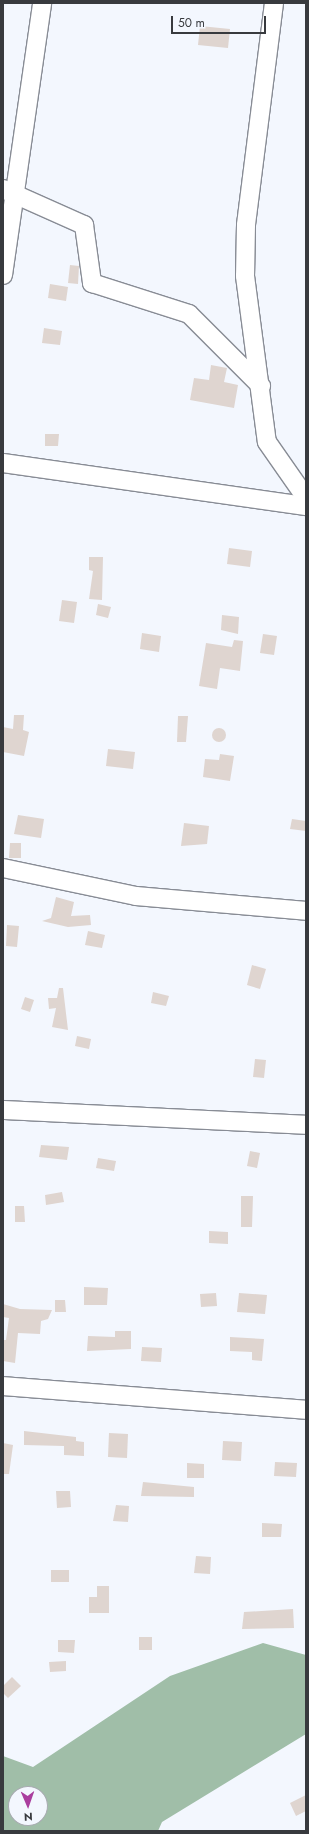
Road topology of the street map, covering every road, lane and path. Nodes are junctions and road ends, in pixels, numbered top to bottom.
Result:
1 (42, 3) edge
2 (274, 3) edge
3 (9, 191) edge
4 (3, 275) edge
5 (261, 386) junction
6 (3, 463) edge
7 (306, 498) edge
8 (306, 506) edge
9 (3, 868) edge
10 (306, 912) edge
11 (3, 1110) edge
12 (306, 1125) edge
13 (3, 1386) edge
14 (306, 1410) edge

1 - 3 street
2 - 5 street
3 - 4 street
3 - 5 street
5 - 7 street
6 - 8 street
9 - 10 street
11 - 12 street
13 - 14 street

